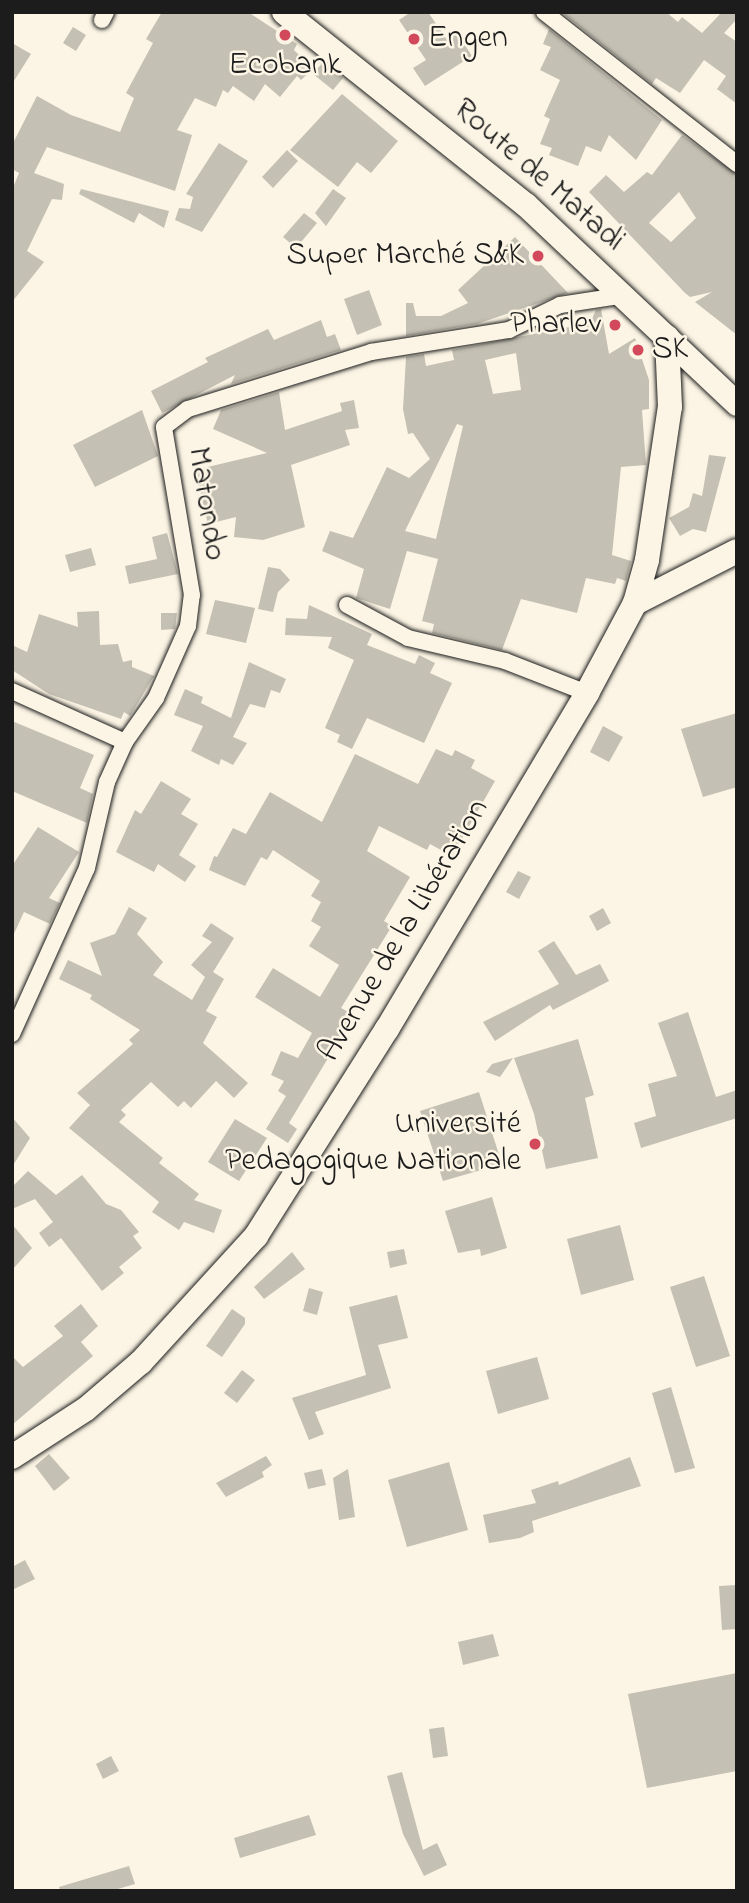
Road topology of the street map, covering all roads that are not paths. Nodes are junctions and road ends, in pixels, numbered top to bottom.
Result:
1 (284, 12) edge
2 (544, 12) edge
3 (737, 164) edge
4 (625, 295) junction
5 (667, 337) junction
6 (737, 404) edge
7 (732, 553) edge
8 (635, 603) junction
9 (346, 605) dead end
10 (12, 691) edge
11 (587, 693) junction
12 (125, 742) junction
13 (12, 1034) edge
14 (12, 1457) edge

1 - 4 highway, Route de Matadi
2 - 3 street
4 - 5 highway, Route de Matadi
4 - 12 street, Matondo
5 - 6 highway, Route de Matadi
5 - 8 highway, Avenue de la Libération
7 - 8 highway
8 - 11 highway, Avenue de la Libération
9 - 11 street
10 - 12 street
11 - 14 highway, Avenue de la Libération
12 - 13 street, Matondo

